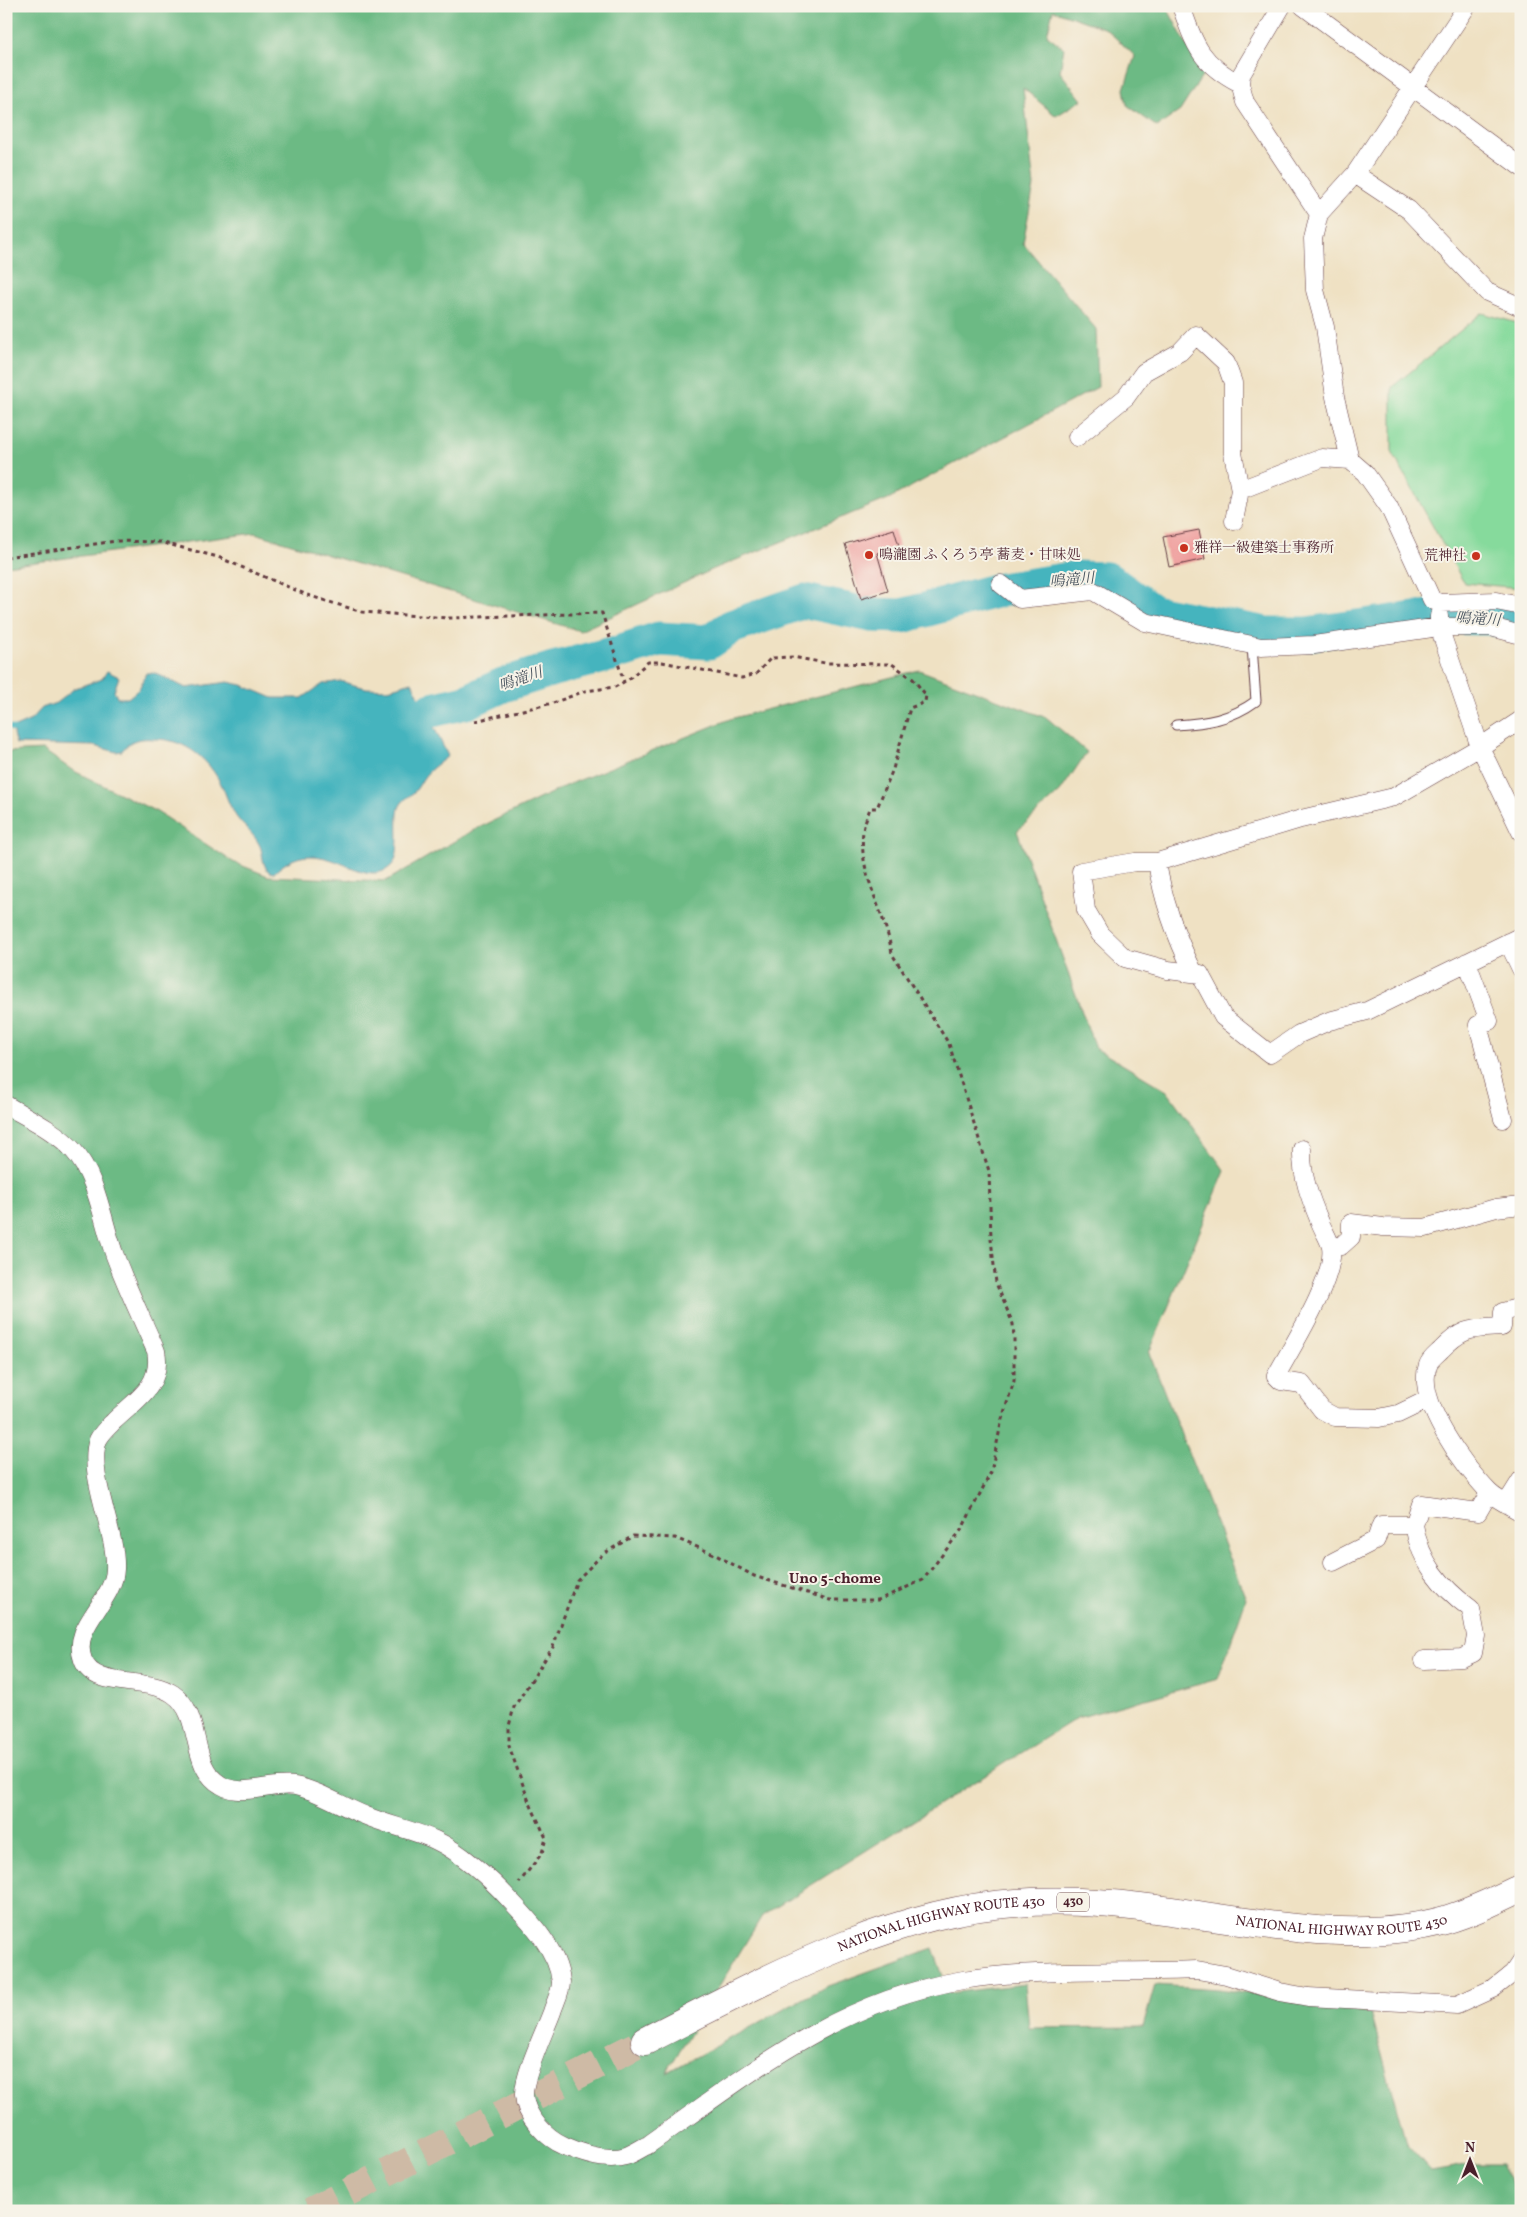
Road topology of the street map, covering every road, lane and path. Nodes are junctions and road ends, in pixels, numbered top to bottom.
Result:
1 (1181, 6) edge
2 (1282, 6) edge
3 (1303, 6) edge
4 (1467, 6) edge
5 (1240, 84) junction
6 (1412, 87) junction
7 (1520, 165) edge
8 (1355, 174) junction
9 (1319, 214) junction
10 (1521, 307) edge
11 (1077, 438) dead end
12 (1350, 460) junction
13 (1240, 490) junction
14 (1234, 521) dead end
15 (6, 557) edge
16 (1001, 584) dead end
17 (1521, 606) edge
18 (1440, 616) junction
19 (1521, 635) edge
20 (1252, 646) junction
21 (624, 682) junction
22 (1521, 720) edge
23 (475, 721) dead end
24 (1176, 726) dead end
25 (1480, 747) junction
26 (1521, 832) edge
27 (1157, 862) junction
28 (1515, 939) edge
29 (1467, 962) junction
30 (1521, 969) edge
31 (1194, 973) junction
32 (6, 1105) edge
33 (1503, 1119) dead end
34 (1302, 1149) dead end
35 (1521, 1205) edge
36 (1331, 1247) junction
37 (1521, 1307) edge
38 (1429, 1400) junction
39 (1521, 1480) edge
40 (1490, 1493) junction
41 (1513, 1508) edge
42 (1414, 1525) junction
43 (1333, 1562) dead end
44 (1424, 1660) dead end
45 (1521, 1888) edge
46 (508, 1898) junction
47 (1521, 1962) edge
48 (645, 2042) tunnel mouth

1 - 5 street
2 - 5 street
3 - 6 street
4 - 6 street
5 - 9 street
6 - 7 street
6 - 8 street
8 - 9 street
8 - 10 street
9 - 12 street
11 - 13 street
12 - 13 street
12 - 18 street
13 - 14 street
15 - 21 path
16 - 20 street
17 - 18 street
18 - 19 street
18 - 20 street
18 - 25 street
20 - 24 lane
21 - 23 path
21 - 46 path
22 - 25 street
25 - 26 street
25 - 27 street
27 - 31 street
27 - 31 street
28 - 29 street
28 - 30 street
29 - 31 street
29 - 33 street
32 - 46 street
34 - 36 street
35 - 36 street
36 - 38 street
37 - 38 street
38 - 40 street
39 - 41 street
40 - 41 street
40 - 42 street
42 - 43 street
42 - 44 street
45 - 48 highway, NATIONAL HIGHWAY ROUTE 430 / 430
46 - 47 street

